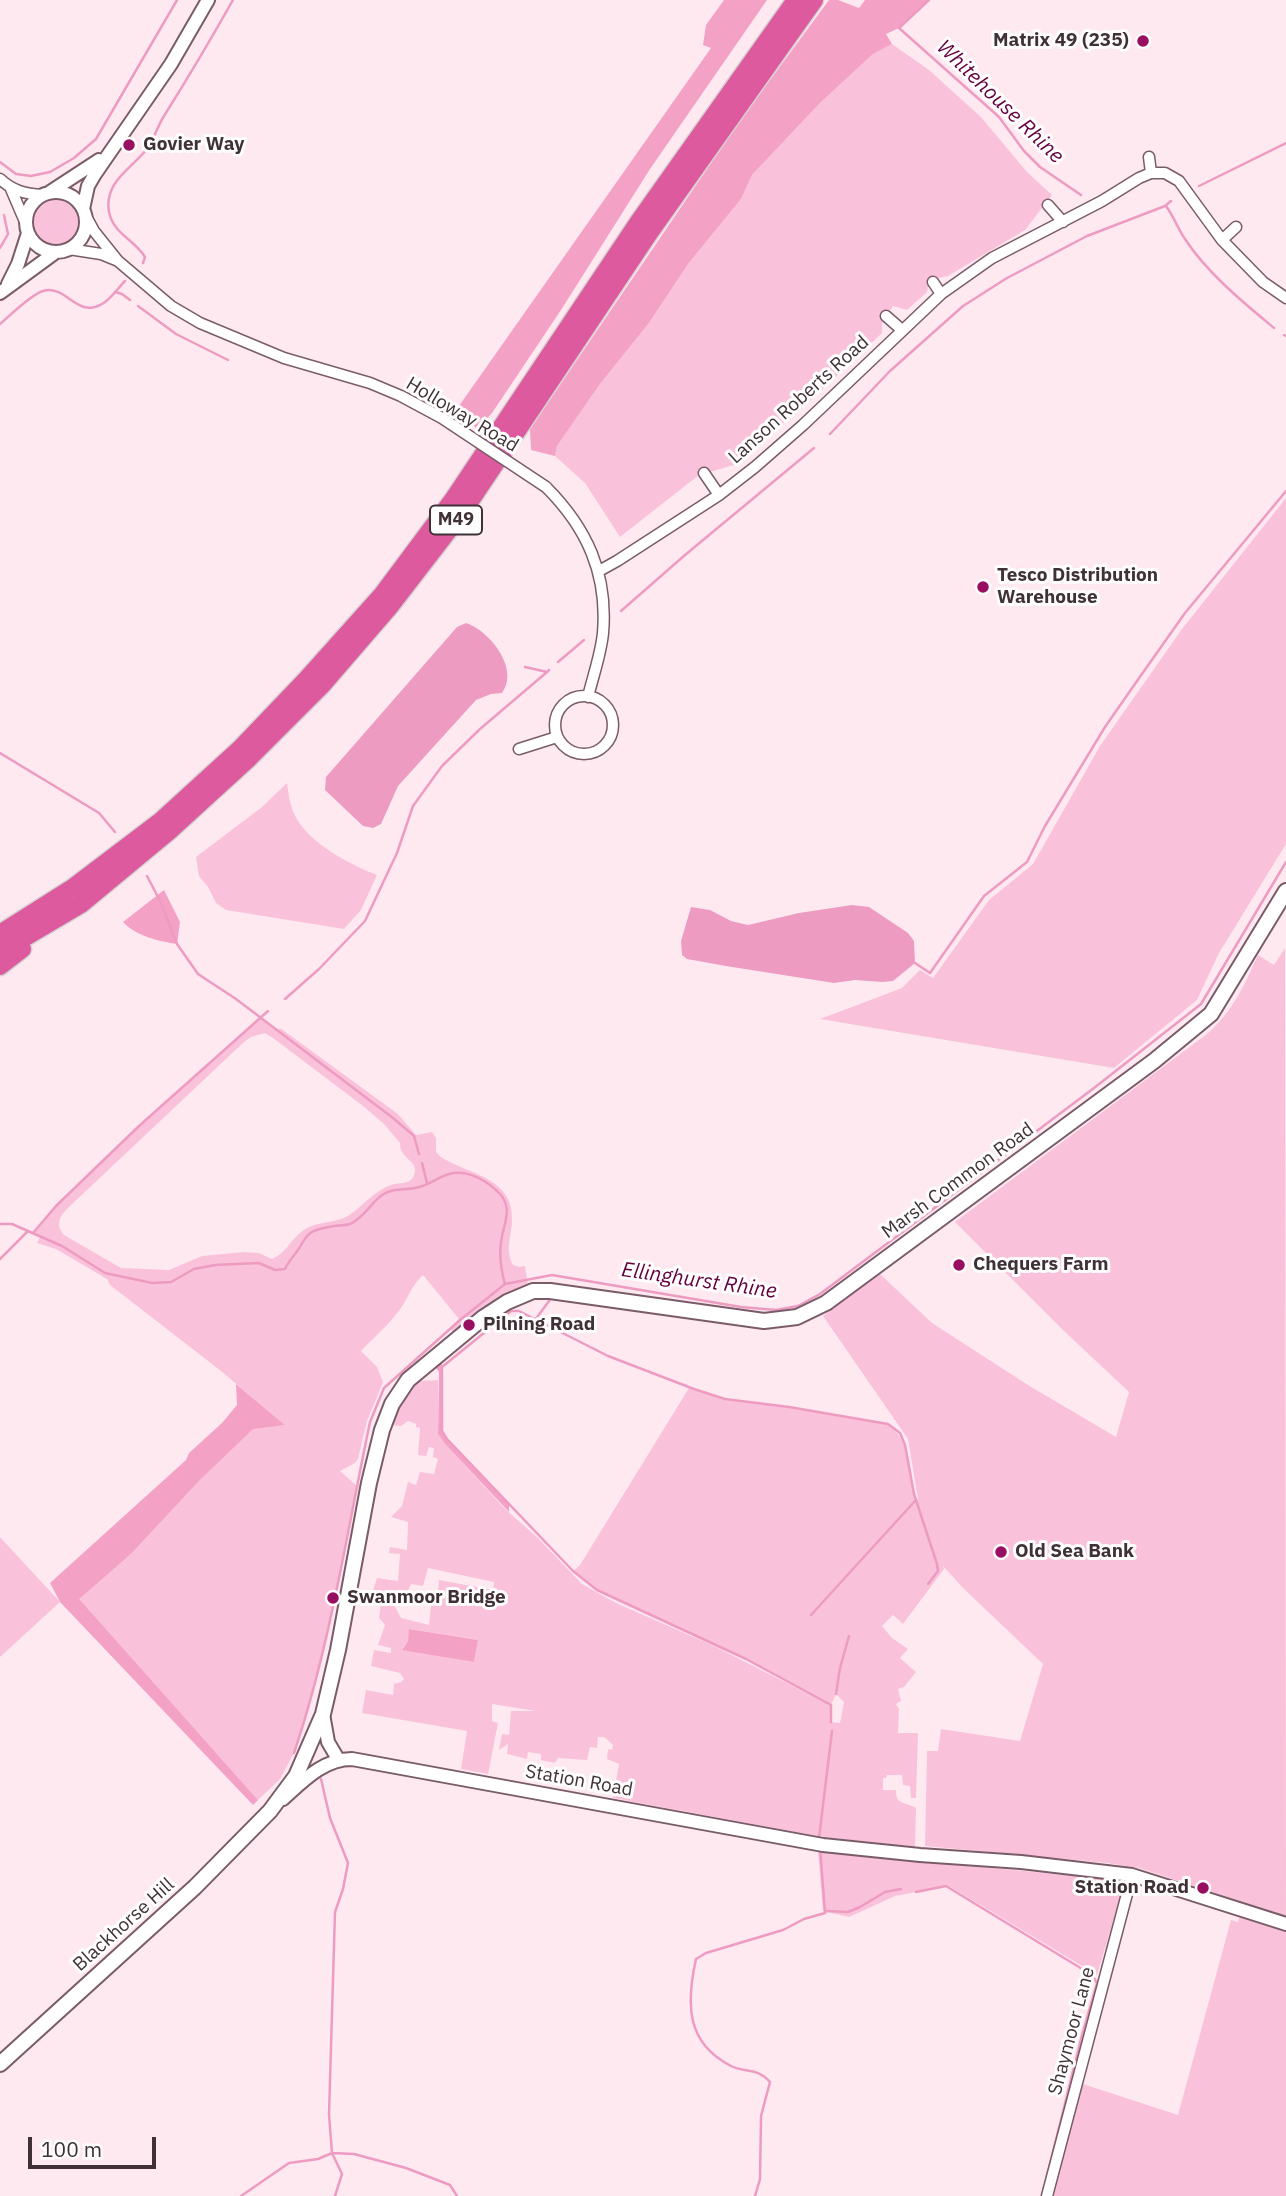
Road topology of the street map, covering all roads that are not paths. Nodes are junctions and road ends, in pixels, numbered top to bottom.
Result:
1 (208, 0) edge
2 (796, 0) edge
3 (814, 0) edge
4 (109, 153) junction
5 (1149, 157) dead end
6 (1151, 173) junction
7 (0, 179) edge
8 (11, 189) junction
9 (45, 194) junction
10 (1048, 205) dead end
11 (84, 211) junction
12 (1063, 222) junction
13 (1236, 227) dead end
14 (27, 228) junction
15 (1222, 240) junction
16 (63, 251) junction
17 (118, 261) junction
18 (933, 282) dead end
19 (3, 290) edge
20 (941, 294) junction
21 (1286, 298) edge
22 (886, 316) dead end
23 (901, 330) junction
24 (704, 473) dead end
25 (719, 495) junction
26 (598, 571) junction
27 (588, 696) junction
28 (557, 737) junction
29 (519, 750) dead end
30 (106, 864) junction
31 (1286, 891) edge
32 (80, 904) junction
33 (0, 922) edge
34 (0, 934) edge
35 (0, 952) edge
36 (0, 966) edge
37 (323, 1714) junction
38 (338, 1759) junction
39 (270, 1811) junction
40 (1132, 1875) junction
41 (1286, 1924) edge
42 (0, 2064) edge
43 (1046, 2196) edge

1 - 4 street
2 - 30 highway, M49
3 - 32 highway, M49
4 - 9 street
4 - 11 street
5 - 6 street
6 - 12 street, Lanson Roberts Road
6 - 15 street
7 - 8 street
8 - 9 street
8 - 14 street
9 - 11 street
9 - 14 street
10 - 12 street
11 - 16 street
11 - 17 street, Holloway Road
12 - 20 street, Lanson Roberts Road
13 - 15 street
14 - 16 street
14 - 19 street
15 - 21 street
16 - 17 street, Holloway Road
16 - 19 street
17 - 26 street, Holloway Road, bridge
18 - 20 street
20 - 23 street, Lanson Roberts Road
22 - 23 street
23 - 25 street, Lanson Roberts Road
24 - 25 street
25 - 26 street, Lanson Roberts Road
26 - 27 street, Holloway Road
27 - 28 street
27 - 28 street
28 - 29 street
30 - 33 highway, M49
30 - 34 highway, M49
31 - 37 main road, Marsh Common Road
32 - 35 highway, M49
32 - 36 highway, M49
37 - 38 street
37 - 39 main road, Marsh Common Road
38 - 39 street
38 - 40 street, Station Road
39 - 42 main road, Blackhorse Hill
40 - 41 street, Station Road
40 - 43 street, Shaymoor Lane

